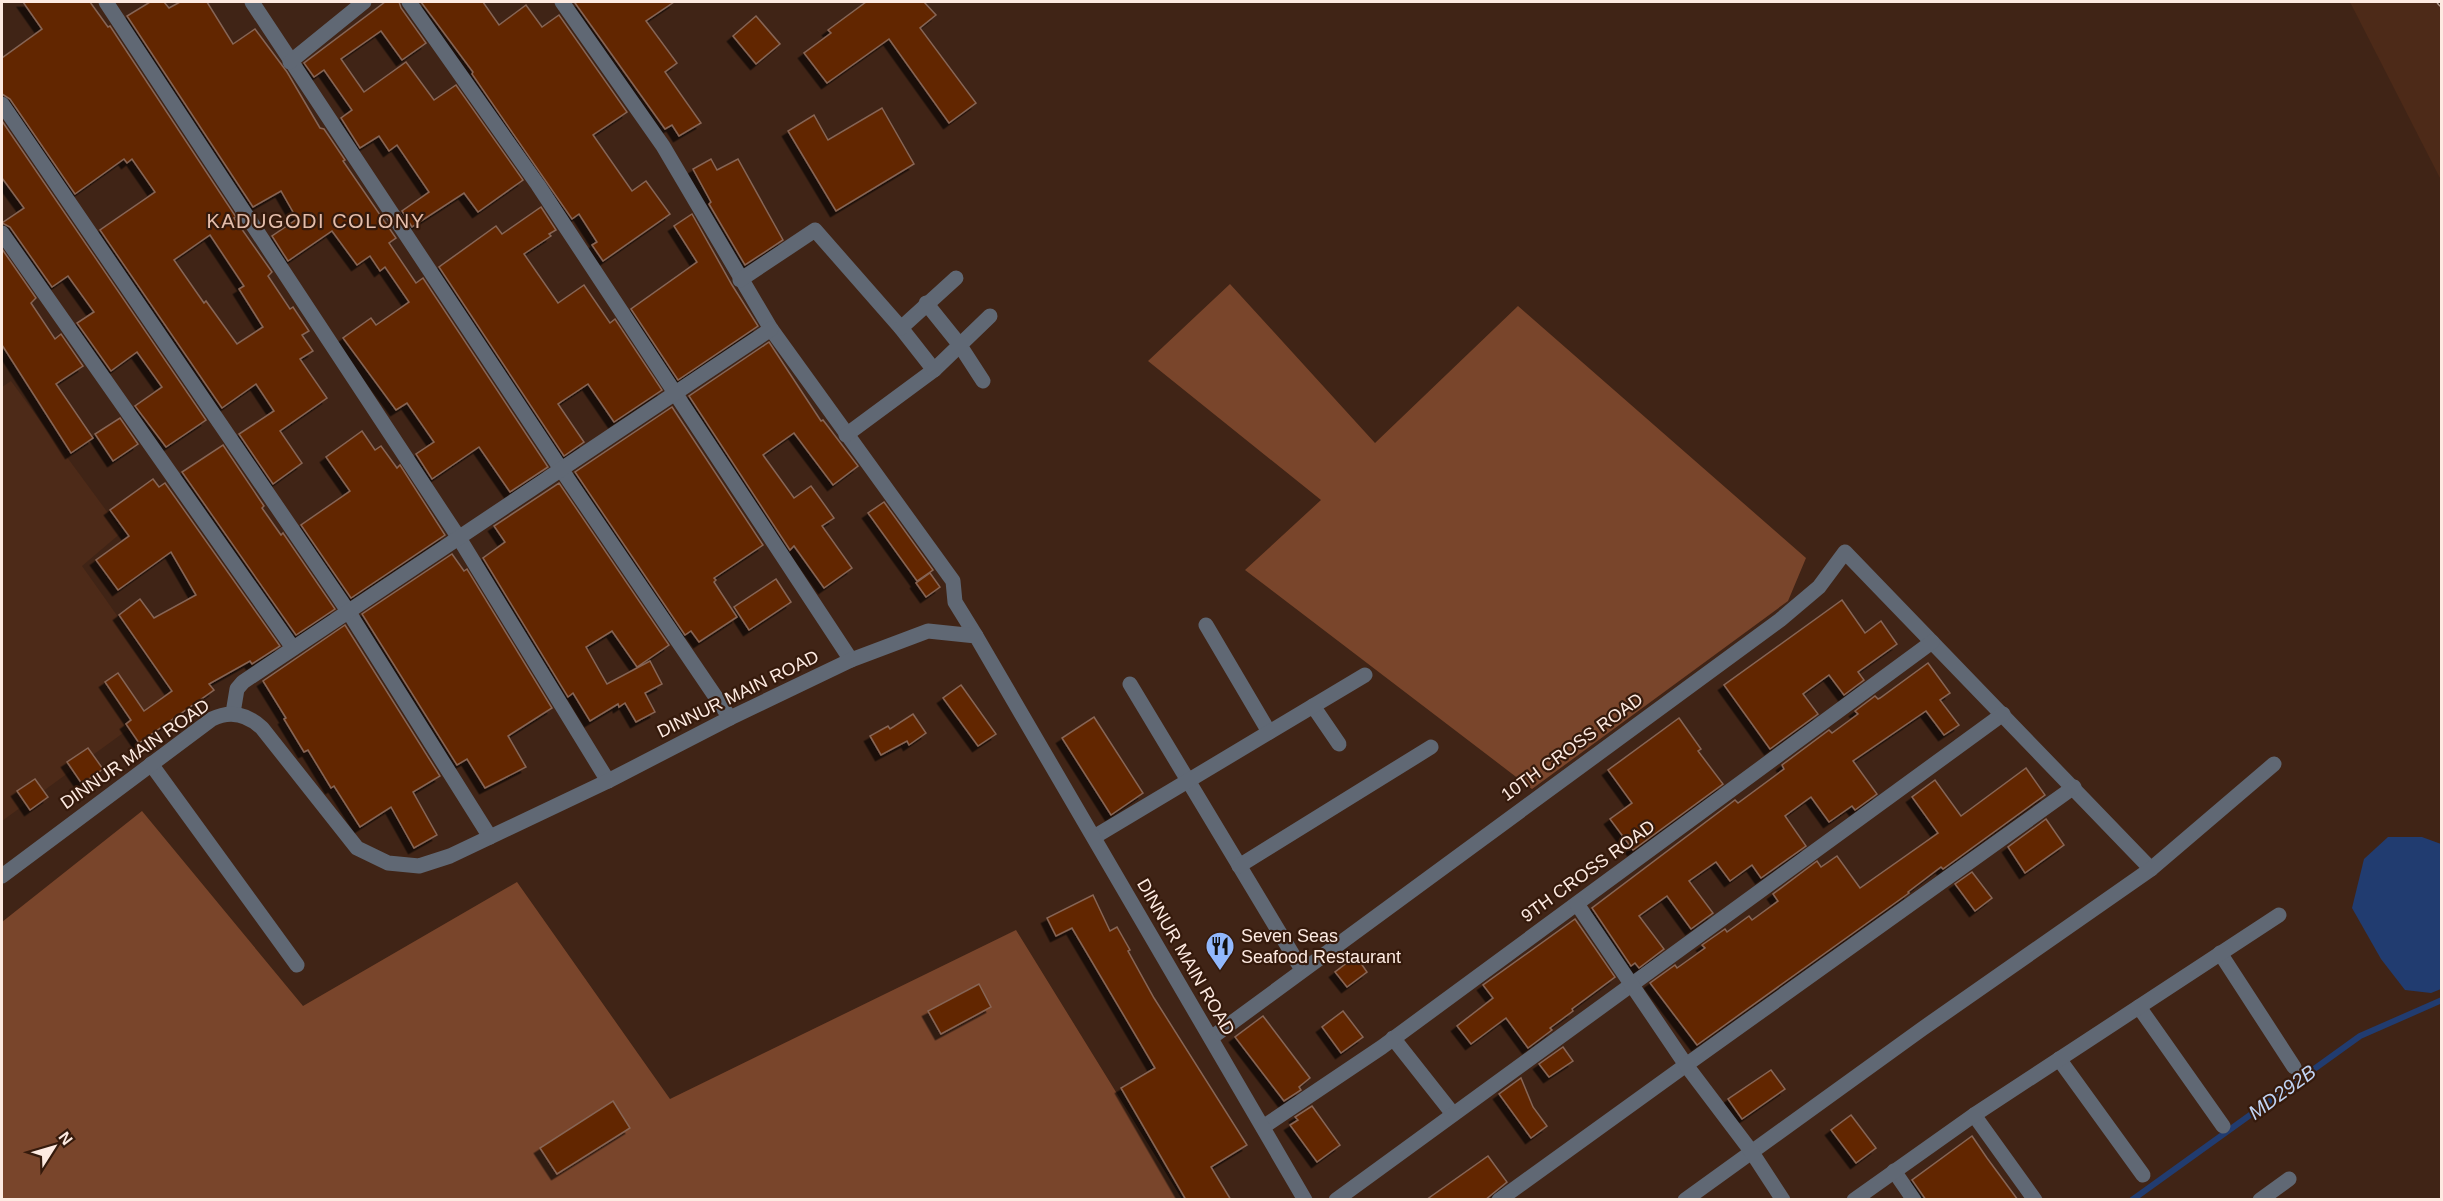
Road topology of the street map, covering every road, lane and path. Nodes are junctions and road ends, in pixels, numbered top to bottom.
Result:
1 (105, 2) edge
2 (252, 2) edge
3 (364, 2) edge
4 (410, 2) edge
5 (562, 2) edge
6 (290, 62) junction
7 (2, 104) edge
8 (2, 233) edge
9 (957, 278) dead end
10 (740, 280) junction
11 (926, 303) junction
12 (990, 316) dead end
13 (901, 328) junction
14 (771, 329) junction
15 (959, 344) junction
16 (934, 370) junction
17 (983, 381) dead end
18 (675, 393) junction
19 (846, 435) junction
20 (561, 469) junction
21 (459, 538) junction
22 (348, 611) junction
23 (1206, 625) dead end
24 (976, 636) junction
25 (1932, 642) junction
26 (293, 648) junction
27 (851, 660) junction
28 (1365, 675) dead end
29 (1130, 684) dead end
30 (1313, 706) junction
31 (233, 714) junction
32 (2003, 714) junction
33 (730, 718) junction
34 (1269, 732) junction
35 (1339, 744) dead end
36 (1431, 747) dead end
37 (151, 764) junction
38 (2274, 764) dead end
39 (1188, 780) junction
40 (608, 781) junction
41 (2074, 788) junction
42 (490, 837) junction
43 (1094, 837) junction
44 (1239, 866) junction
45 (2151, 869) junction
46 (2, 876) edge
47 (1577, 904) junction
48 (2279, 915) dead end
49 (2220, 953) junction
50 (297, 965) dead end
51 (1302, 970) junction
52 (1632, 984) junction
53 (2139, 1007) junction
54 (1211, 1038) junction
55 (1393, 1038) junction
56 (2059, 1059) junction
57 (1686, 1065) junction
58 (2294, 1066) dead end
59 (1453, 1114) junction
60 (1974, 1115) junction
61 (2223, 1126) dead end
62 (1263, 1127) junction
63 (1751, 1151) junction
64 (1894, 1171) junction
65 (2143, 1175) dead end
66 (2289, 1179) dead end
67 (1305, 1200) edge
68 (1336, 1200) edge
69 (1499, 1200) edge
70 (1685, 1200) edge
71 (1783, 1200) edge
72 (1854, 1200) edge
73 (1914, 1200) edge
74 (2035, 1200) edge
75 (2260, 1200) edge

1 - 21 street
2 - 6 street
3 - 6 street
4 - 18 street
5 - 10 street
6 - 20 street
7 - 22 street
8 - 26 street
9 - 11 street
10 - 13 street
10 - 14 street
11 - 13 street
11 - 15 street
12 - 15 street
13 - 16 street
14 - 18 street
14 - 19 street
15 - 16 street
15 - 17 street
16 - 19 street
18 - 20 street
18 - 27 street
19 - 24 street
20 - 21 street
20 - 33 street
21 - 22 street
21 - 40 street
22 - 26 street
22 - 42 street
23 - 34 street
24 - 27 street, DINNUR MAIN ROAD
24 - 43 street, DINNUR MAIN ROAD
25 - 32 street
25 - 47 street, 9TH CROSS ROAD
25 - 51 street, 10TH CROSS ROAD
26 - 31 street
27 - 33 street, DINNUR MAIN ROAD
28 - 30 street
29 - 39 street
30 - 34 street
30 - 35 street
31 - 37 street, DINNUR MAIN ROAD
31 - 42 street, DINNUR MAIN ROAD
32 - 41 street
32 - 52 street
33 - 40 street, DINNUR MAIN ROAD
34 - 39 street
36 - 44 street
37 - 46 street, DINNUR MAIN ROAD
37 - 50 street
38 - 45 street
39 - 43 street
39 - 44 street
40 - 42 street, DINNUR MAIN ROAD
41 - 45 street
41 - 57 street
43 - 54 street, DINNUR MAIN ROAD
44 - 51 street
45 - 63 street
47 - 52 street
47 - 55 street, 9TH CROSS ROAD
48 - 49 street
49 - 53 street
49 - 58 street
51 - 54 street, 10TH CROSS ROAD
52 - 57 street
52 - 59 street
53 - 56 street
53 - 61 street
54 - 62 street, DINNUR MAIN ROAD
55 - 59 street
55 - 62 street, 9TH CROSS ROAD
56 - 60 street
56 - 65 street
57 - 63 street
57 - 69 street
59 - 68 street
60 - 64 street
60 - 74 street
62 - 67 street, DINNUR MAIN ROAD
63 - 70 street
63 - 71 street
64 - 72 street
64 - 73 street
66 - 75 street

